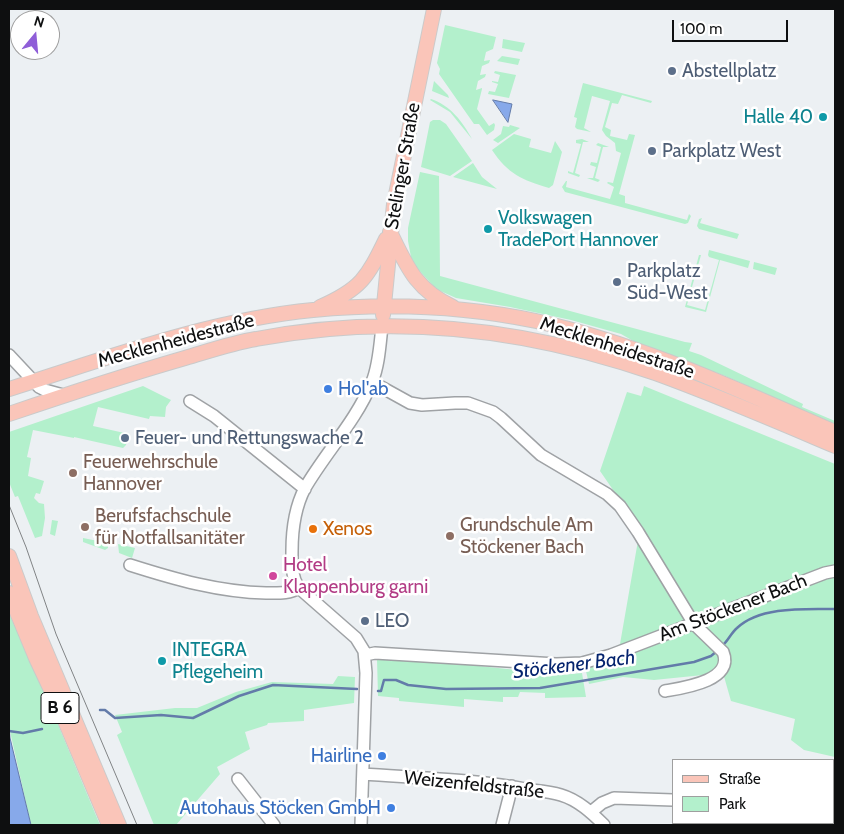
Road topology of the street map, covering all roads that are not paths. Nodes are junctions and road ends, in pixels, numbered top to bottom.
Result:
1 (434, 9) edge
2 (390, 232) junction
3 (384, 306) junction
4 (312, 310) junction
5 (460, 311) junction
6 (382, 326) junction
7 (9, 355) edge
8 (34, 381) junction
9 (372, 382) junction
10 (9, 388) edge
11 (63, 395) junction
12 (190, 401) dead end
13 (9, 414) edge
14 (835, 432) edge
15 (835, 446) edge
16 (305, 489) junction
17 (9, 556) edge
18 (130, 565) dead end
19 (835, 571) edge
20 (299, 588) junction
21 (9, 593) edge
22 (694, 624) junction
23 (365, 655) junction
24 (665, 691) dead end
25 (363, 774) junction
26 (238, 779) dead end
27 (512, 786) junction
28 (672, 800) edge
29 (591, 812) junction
30 (109, 825) edge
31 (119, 825) edge
32 (274, 825) edge
33 (361, 825) edge
34 (502, 825) edge
35 (604, 825) edge

1 - 2 main road, Stelinger Straße
2 - 3 main road, Stelinger Straße
2 - 4 main road
2 - 5 main road
3 - 4 main road, Mecklenheidestraße
3 - 5 main road, Mecklenheidestraße
3 - 6 main road, Stelinger Straße
4 - 8 main road, Mecklenheidestraße
5 - 14 main road, Mecklenheidestraße
6 - 9 street
6 - 11 main road, Mecklenheidestraße
6 - 15 main road, Mecklenheidestraße
7 - 8 street
8 - 10 main road, Mecklenheidestraße
8 - 11 street
9 - 16 street
9 - 22 street
11 - 13 main road, Mecklenheidestraße
12 - 16 street
16 - 20 street
17 - 31 main road, B 6
18 - 20 street
19 - 22 street, Am Stöckener Bach
20 - 23 street
21 - 30 main road, B 6
22 - 23 street, Am Stöckener Bach
22 - 24 street
23 - 25 street
25 - 27 street, Weizenfeldstraße
25 - 33 street
26 - 32 street
27 - 29 street, Weizenfeldstraße
27 - 34 street
28 - 29 street
29 - 35 street, Weizenfeldstraße

